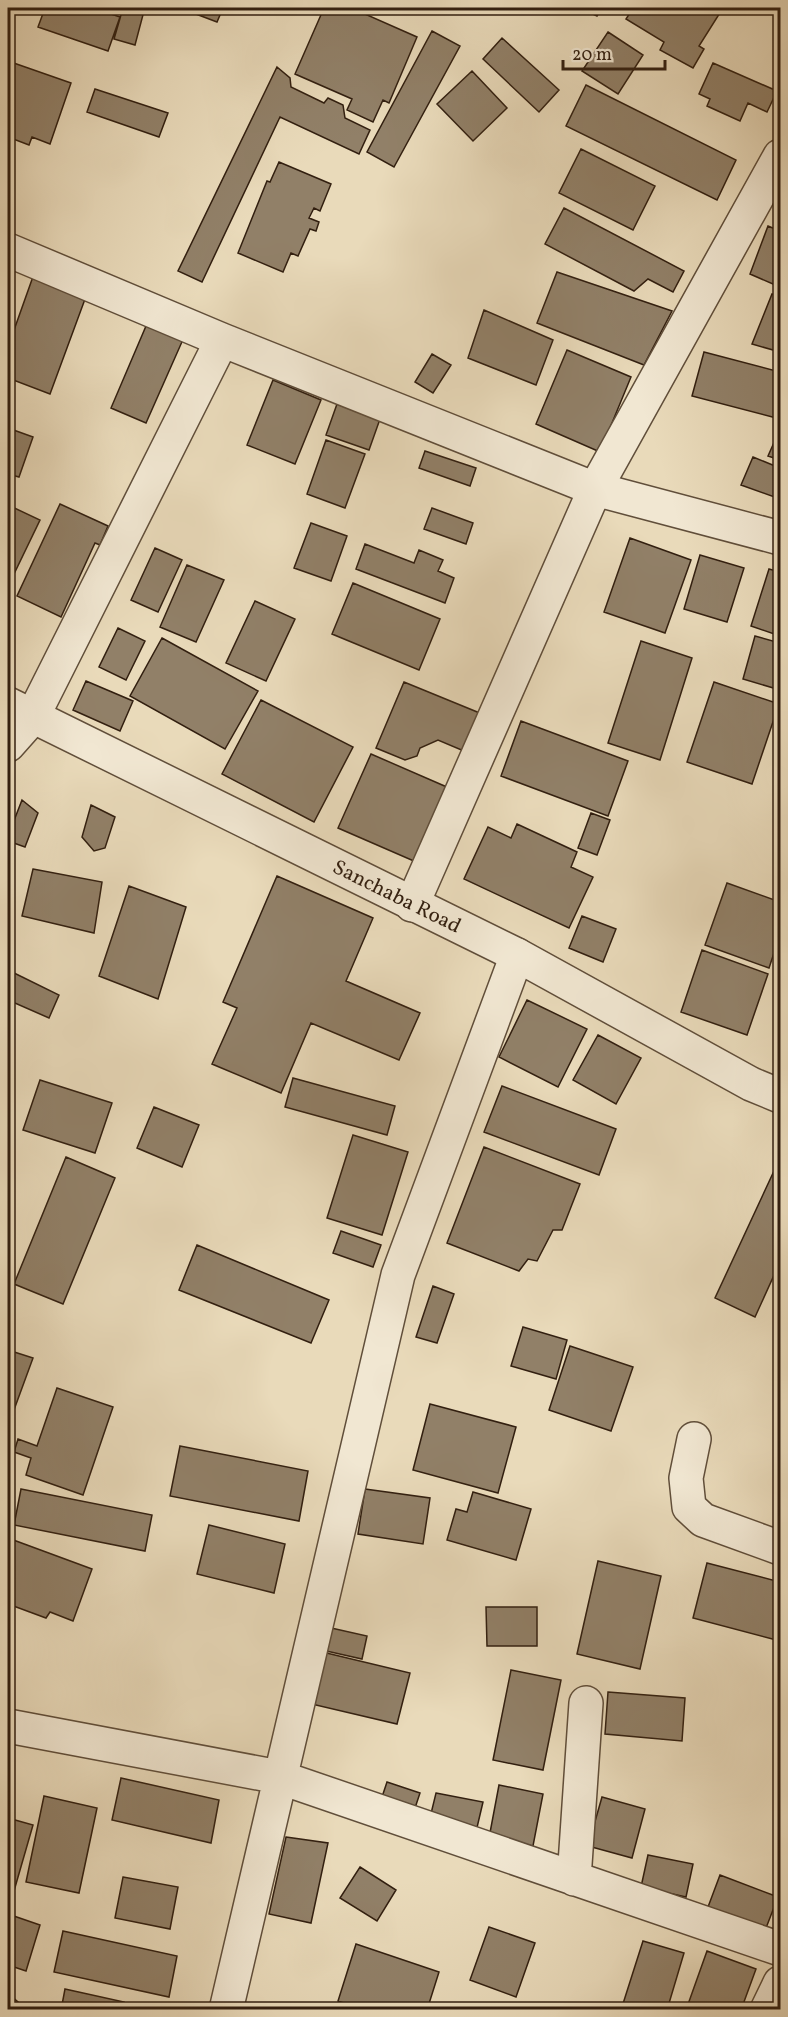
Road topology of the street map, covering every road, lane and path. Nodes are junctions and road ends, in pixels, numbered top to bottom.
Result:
1 (780, 156) edge
2 (8, 250) edge
3 (222, 340) junction
4 (595, 489) junction
5 (780, 538) edge
6 (20, 711) edge
7 (8, 745) edge
8 (412, 904) junction
9 (517, 955) junction
10 (780, 1096) edge
11 (694, 1439) dead end
12 (780, 1548) edge
13 (586, 1703) dead end
14 (8, 1726) edge
15 (279, 1777) junction
16 (574, 1879) junction
17 (780, 1949) edge
18 (780, 1983) edge
19 (225, 2010) edge
20 (767, 2010) edge

1 - 4 street
2 - 3 street
3 - 4 street
3 - 6 street
4 - 5 street
4 - 8 street
6 - 7 street
6 - 8 street, Sanchaba Road
8 - 9 street, Sanchaba Road
9 - 10 street, Sanchaba Road
9 - 15 street
11 - 12 street
13 - 16 street
14 - 15 street
15 - 16 street
15 - 19 street
16 - 17 street
18 - 20 street

